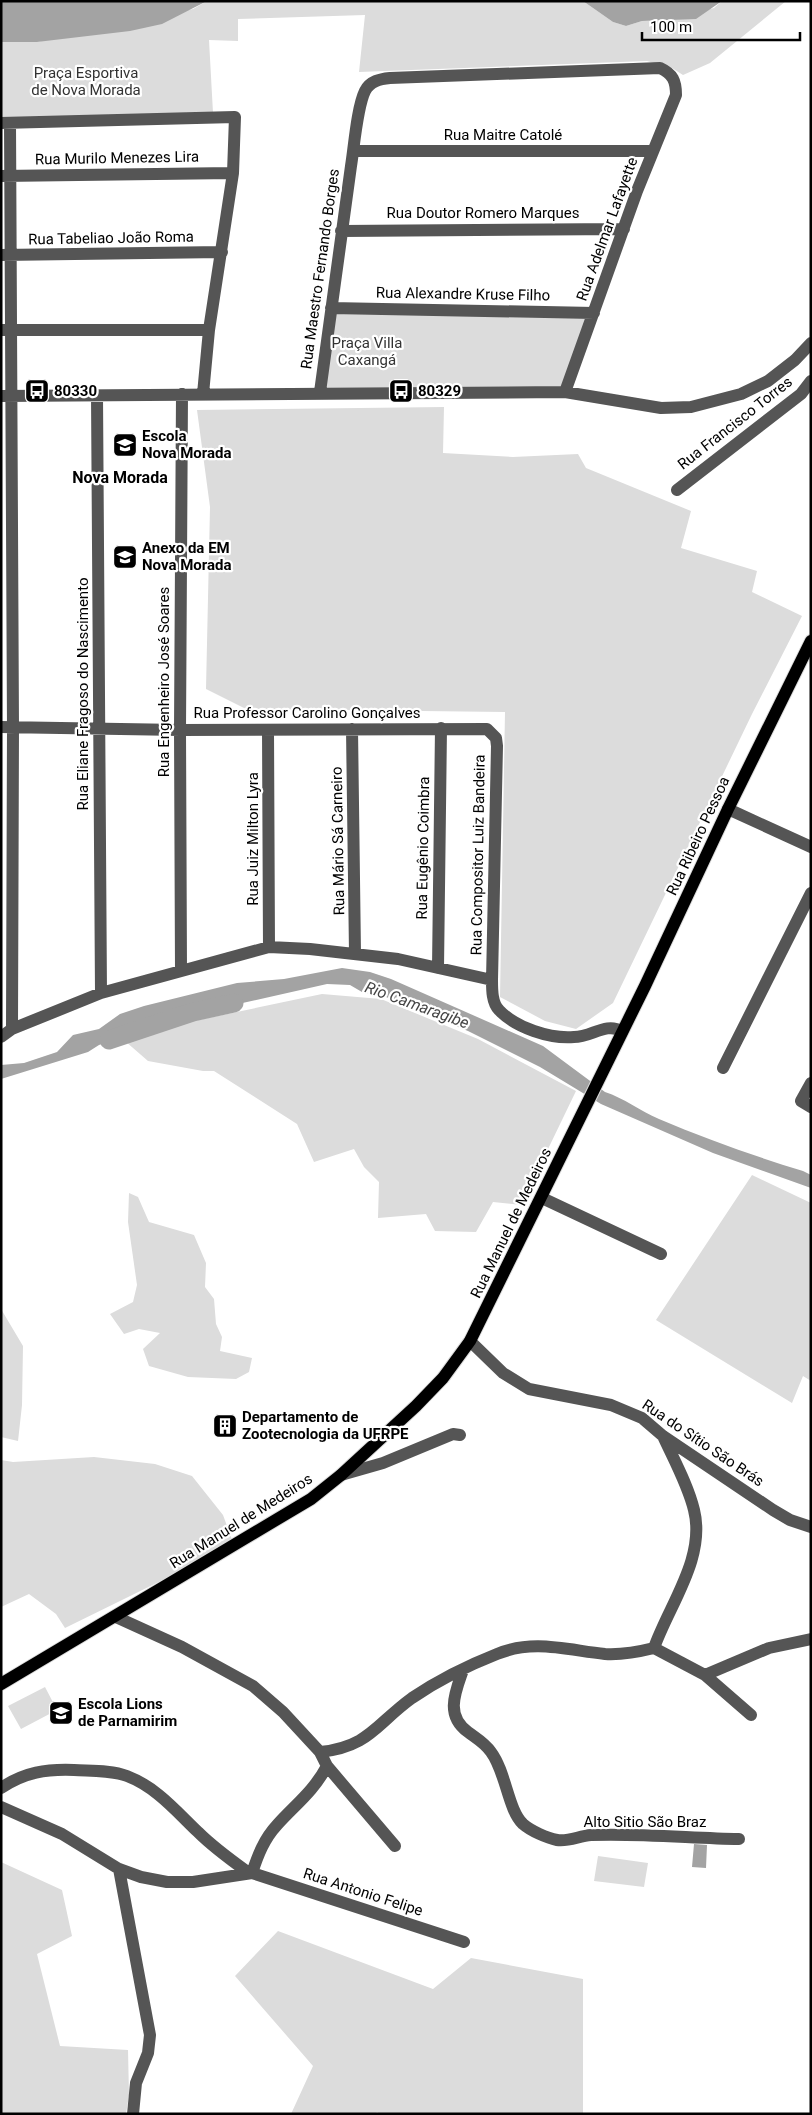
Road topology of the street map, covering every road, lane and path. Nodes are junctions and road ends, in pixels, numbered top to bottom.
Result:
1 (371, 83) joint
2 (6, 123) edge
3 (353, 151) junction
4 (653, 151) junction
5 (234, 173) junction
6 (6, 176) edge
7 (624, 229) junction
8 (341, 230) junction
9 (222, 252) junction
10 (6, 255) edge
11 (331, 308) junction
12 (594, 313) junction
13 (7, 330) edge
14 (209, 330) junction
15 (811, 343) edge
16 (811, 381) edge
17 (320, 392) junction
18 (565, 392) junction
19 (182, 394) junction
20 (203, 394) junction
21 (97, 395) junction
22 (6, 396) edge
23 (6, 488) edge
24 (676, 490) dead end
25 (6, 572) edge
26 (811, 642) edge
27 (6, 649) edge
28 (7, 727) edge
29 (99, 728) junction
30 (441, 728) junction
31 (180, 730) junction
32 (268, 730) junction
33 (352, 730) junction
34 (492, 732) joint
35 (728, 809) junction
36 (6, 812) edge
37 (811, 847) edge
38 (6, 892) edge
39 (811, 893) edge
40 (269, 947) junction
41 (355, 953) junction
42 (438, 968) junction
43 (182, 970) junction
44 (7, 973) edge
45 (492, 980) junction
46 (101, 993) junction
47 (12, 1029) junction
48 (622, 1031) junction
49 (1, 1037) edge
50 (615, 1045) joint
51 (724, 1068) dead end
52 (811, 1083) edge
53 (811, 1107) edge
54 (542, 1198) junction
55 (661, 1254) dead end
56 (470, 1342) junction
57 (460, 1435) dead end
58 (663, 1436) junction
59 (342, 1476) junction
60 (811, 1527) edge
61 (116, 1617) junction
62 (811, 1639) edge
63 (792, 1643) junction
64 (654, 1648) junction
65 (811, 1650) edge
66 (463, 1670) junction
67 (705, 1675) junction
68 (1, 1684) edge
69 (751, 1715) dead end
70 (320, 1752) junction
71 (326, 1766) junction
72 (1, 1788) edge
73 (1, 1806) edge
74 (739, 1839) dead end
75 (395, 1846) dead end
76 (119, 1869) junction
77 (250, 1873) junction
78 (464, 1942) dead end
79 (133, 2114) edge

1 - 3 street, Rua Maestro Fernando Borges
1 - 4 street, Rua Adelmar Lafayette
2 - 5 street
2 - 6 street
3 - 4 street, Rua Maitre Catolé
3 - 8 street, Rua Maestro Fernando Borges
4 - 7 street, Rua Adelmar Lafayette
5 - 6 street, Rua Murilo Menezes Lira
5 - 9 street
6 - 10 street
7 - 8 street, Rua Doutor Romero Marques
7 - 12 street, Rua Adelmar Lafayette
8 - 11 street, Rua Maestro Fernando Borges
9 - 10 street, Rua Tabeliao João Roma
9 - 14 street
10 - 13 street
11 - 12 street, Rua Alexandre Kruse Filho
11 - 17 street, Rua Maestro Fernando Borges
12 - 18 street, Rua Adelmar Lafayette
13 - 14 street
13 - 22 street
14 - 20 street
15 - 18 street, Rua Francisco Torres
16 - 24 street, Rua Francisco Torres
17 - 18 street, Rua Francisco Torres
17 - 20 street, Rua Francisco Torres
19 - 20 street, Rua Francisco Torres
19 - 21 street, Rua Francisco Torres
19 - 31 street, Rua Engenheiro José Soares
21 - 22 street, Rua Francisco Torres
21 - 29 street, Rua Eliane Fragoso do Nascimento
22 - 23 street
23 - 25 street
25 - 27 street
26 - 35 main road, Rua Ribeiro Pessoa
27 - 28 street
28 - 29 street, Rua Professor Carolino Gonçalves
28 - 36 street
29 - 31 street, Rua Professor Carolino Gonçalves
29 - 46 street, Rua Eliane Fragoso do Nascimento
30 - 33 street, Rua Professor Carolino Gonçalves
30 - 34 street, Rua Professor Carolino Gonçalves
30 - 42 street, Rua Eugênio Coimbra
31 - 32 street, Rua Professor Carolino Gonçalves
31 - 43 street, Rua Engenheiro José Soares
32 - 33 street, Rua Professor Carolino Gonçalves
32 - 40 street, Rua Juiz Milton Lyra
33 - 41 street, Rua Mário Sá Carneiro
34 - 45 street, Rua Compositor Luiz Bandeira
35 - 37 street
35 - 48 main road, Rua Ribeiro Pessoa
36 - 38 street
38 - 44 street
39 - 51 street
40 - 41 street
40 - 43 street
41 - 42 street
42 - 45 street
43 - 46 street
44 - 47 street
45 - 48 street, Rua Compositor Luiz Bandeira
46 - 47 street
47 - 49 street
48 - 50 main road, Rua Ribeiro Pessoa
50 - 54 main road, Rua Manuel de Medeiros
52 - 53 street
54 - 55 street
54 - 56 main road, Rua Manuel de Medeiros
56 - 58 street, Rua do Sítio São Brás
56 - 59 main road, Rua Manuel de Medeiros
57 - 59 street
58 - 60 street, Rua do Sítio São Brás
58 - 64 street
59 - 61 main road, Rua Manuel de Medeiros
61 - 68 main road, Rua Manuel de Medeiros
61 - 70 street
62 - 63 street
63 - 65 street
63 - 67 street
64 - 66 street
64 - 67 street
66 - 70 street
66 - 74 street, Alto Sitio São Braz
67 - 69 street
70 - 71 street
71 - 75 street
71 - 77 street
72 - 77 street
73 - 76 street
76 - 77 street
76 - 79 street
77 - 78 street, Rua Antonio Felipe

